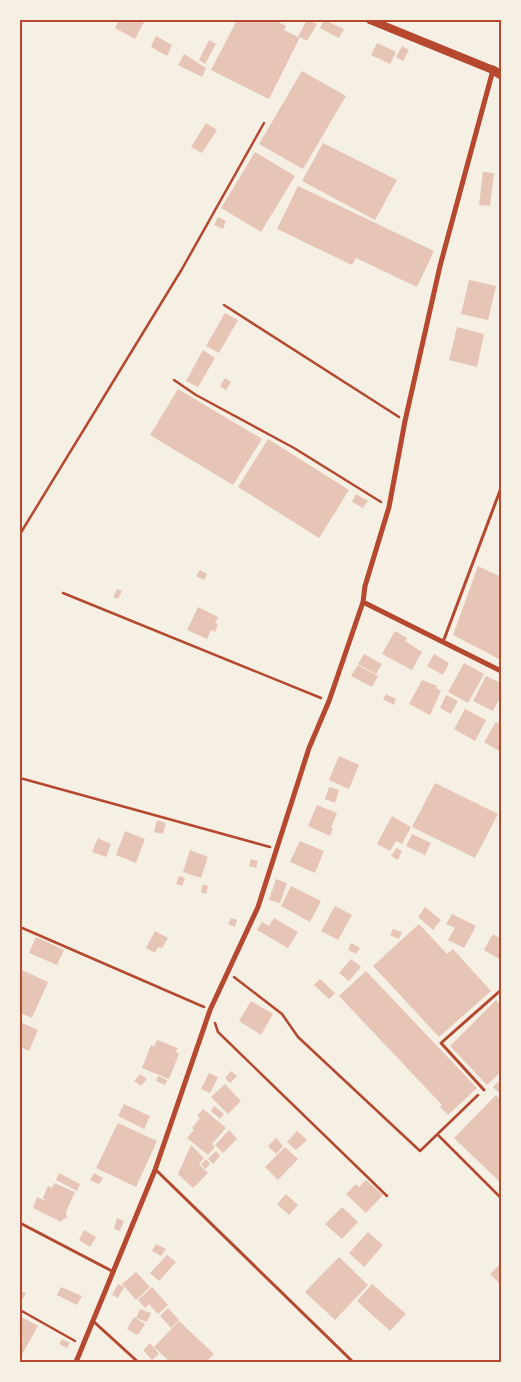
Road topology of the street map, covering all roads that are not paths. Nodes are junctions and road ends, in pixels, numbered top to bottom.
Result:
1 (370, 20) edge
2 (498, 72) edge
3 (501, 488) edge
4 (363, 602) junction
5 (442, 643) junction
6 (501, 671) edge
7 (501, 990) edge
8 (484, 1090) road end
9 (155, 1170) junction
10 (20, 1223) edge
11 (112, 1271) junction
12 (92, 1320) junction
13 (76, 1362) edge
14 (138, 1362) edge
15 (353, 1362) edge

1 - 2 street
2 - 4 street
3 - 5 lane
4 - 5 street
4 - 9 street
5 - 6 street
7 - 8 lane
9 - 11 street
9 - 15 lane
10 - 11 lane
11 - 12 street
12 - 13 street
12 - 14 lane

